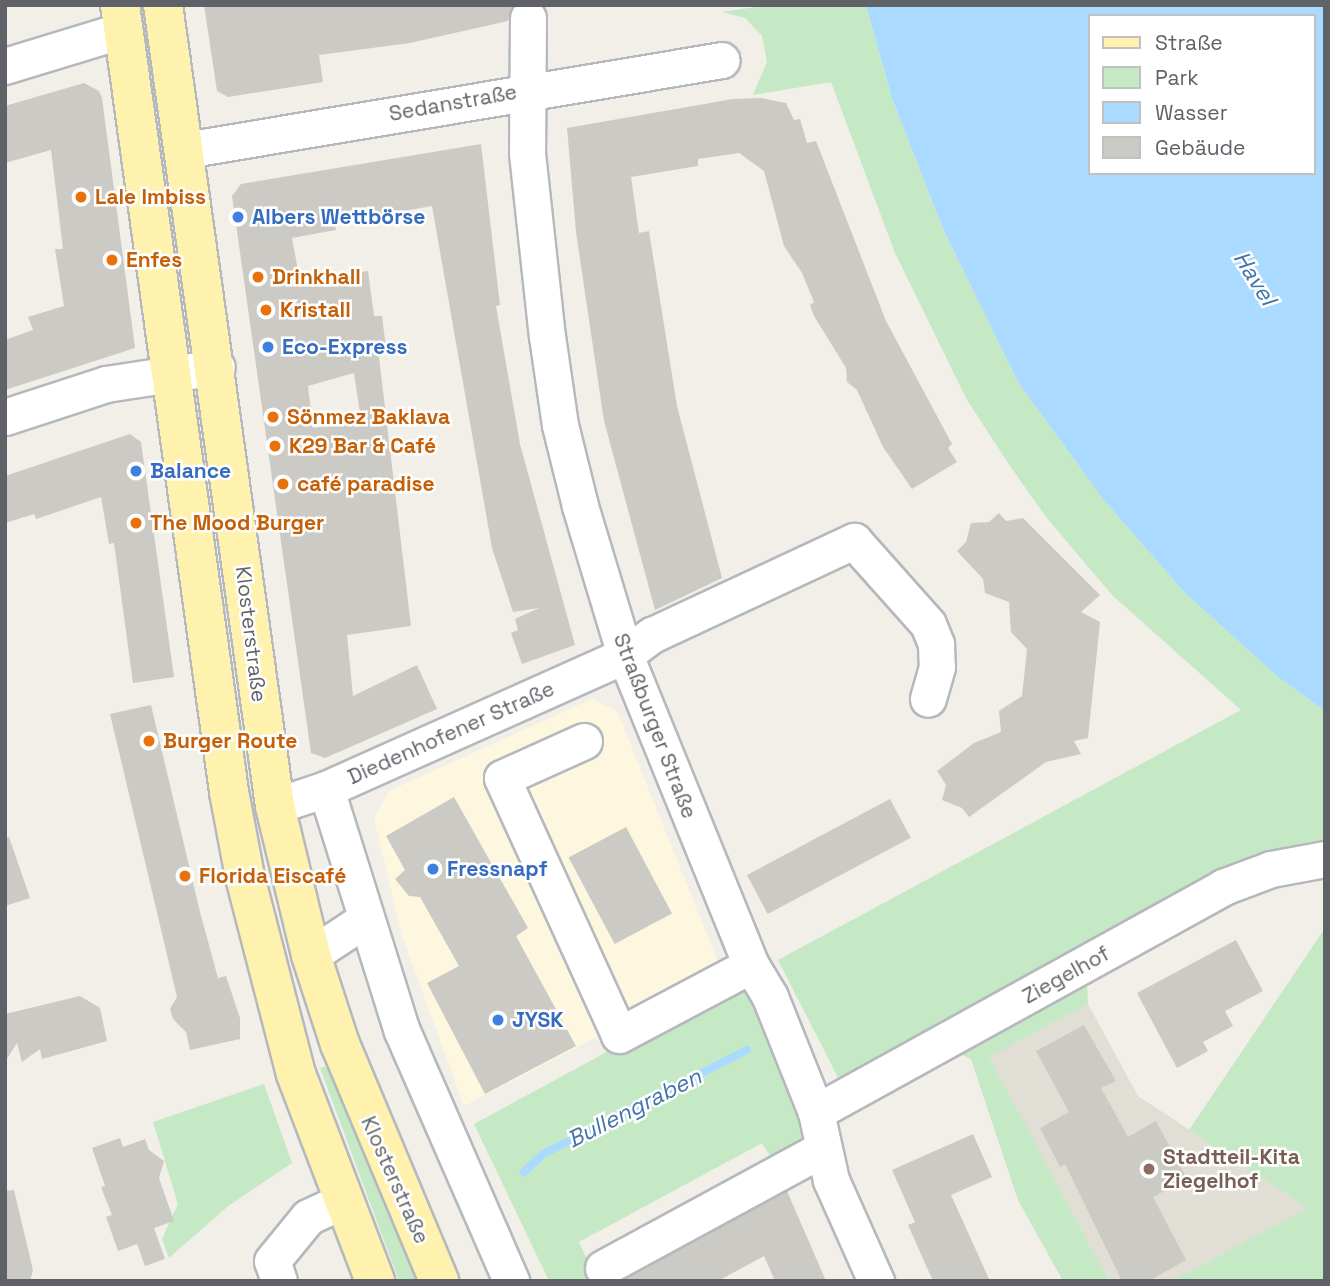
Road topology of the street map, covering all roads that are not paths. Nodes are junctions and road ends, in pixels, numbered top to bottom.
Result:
1 (163, 5) edge
2 (121, 18) edge
3 (528, 19) dead end
4 (722, 60) dead end
5 (5, 66) edge
6 (527, 90) junction
7 (185, 150) junction
8 (217, 367) junction
9 (172, 372) junction
10 (5, 417) edge
11 (625, 655) junction
12 (928, 699) dead end
13 (584, 741) dead end
14 (326, 789) junction
15 (275, 806) junction
16 (1325, 859) edge
17 (365, 920) junction
18 (311, 955) junction
19 (751, 965) junction
20 (816, 1112) junction
21 (822, 1149) junction
22 (342, 1201) junction
23 (603, 1268) dead end
24 (279, 1281) edge
25 (375, 1281) edge
26 (439, 1281) edge
27 (512, 1281) edge
28 (876, 1281) edge

1 - 7 main road, Klosterstraße
2 - 5 street
2 - 9 main road, Klosterstraße
3 - 6 street, Straßburger Straße
4 - 6 street, Sedanstraße
6 - 7 street, Sedanstraße
6 - 11 street, Straßburger Straße
7 - 8 main road, Klosterstraße
8 - 9 street
8 - 15 main road, Klosterstraße
9 - 10 street
9 - 22 main road, Klosterstraße
11 - 12 street, Diedenhofener Straße
11 - 14 street, Diedenhofener Straße
11 - 19 street, Straßburger Straße
13 - 19 street
14 - 15 street, Diedenhofener Straße
14 - 17 street
15 - 18 main road, Klosterstraße
16 - 20 street, Ziegelhof
17 - 18 street
17 - 27 street
18 - 26 main road, Klosterstraße
19 - 20 street, Straßburger Straße
20 - 21 street, Straßburger Straße
21 - 23 street
21 - 28 street, Straßburger Straße
22 - 24 street
22 - 25 main road, Klosterstraße

